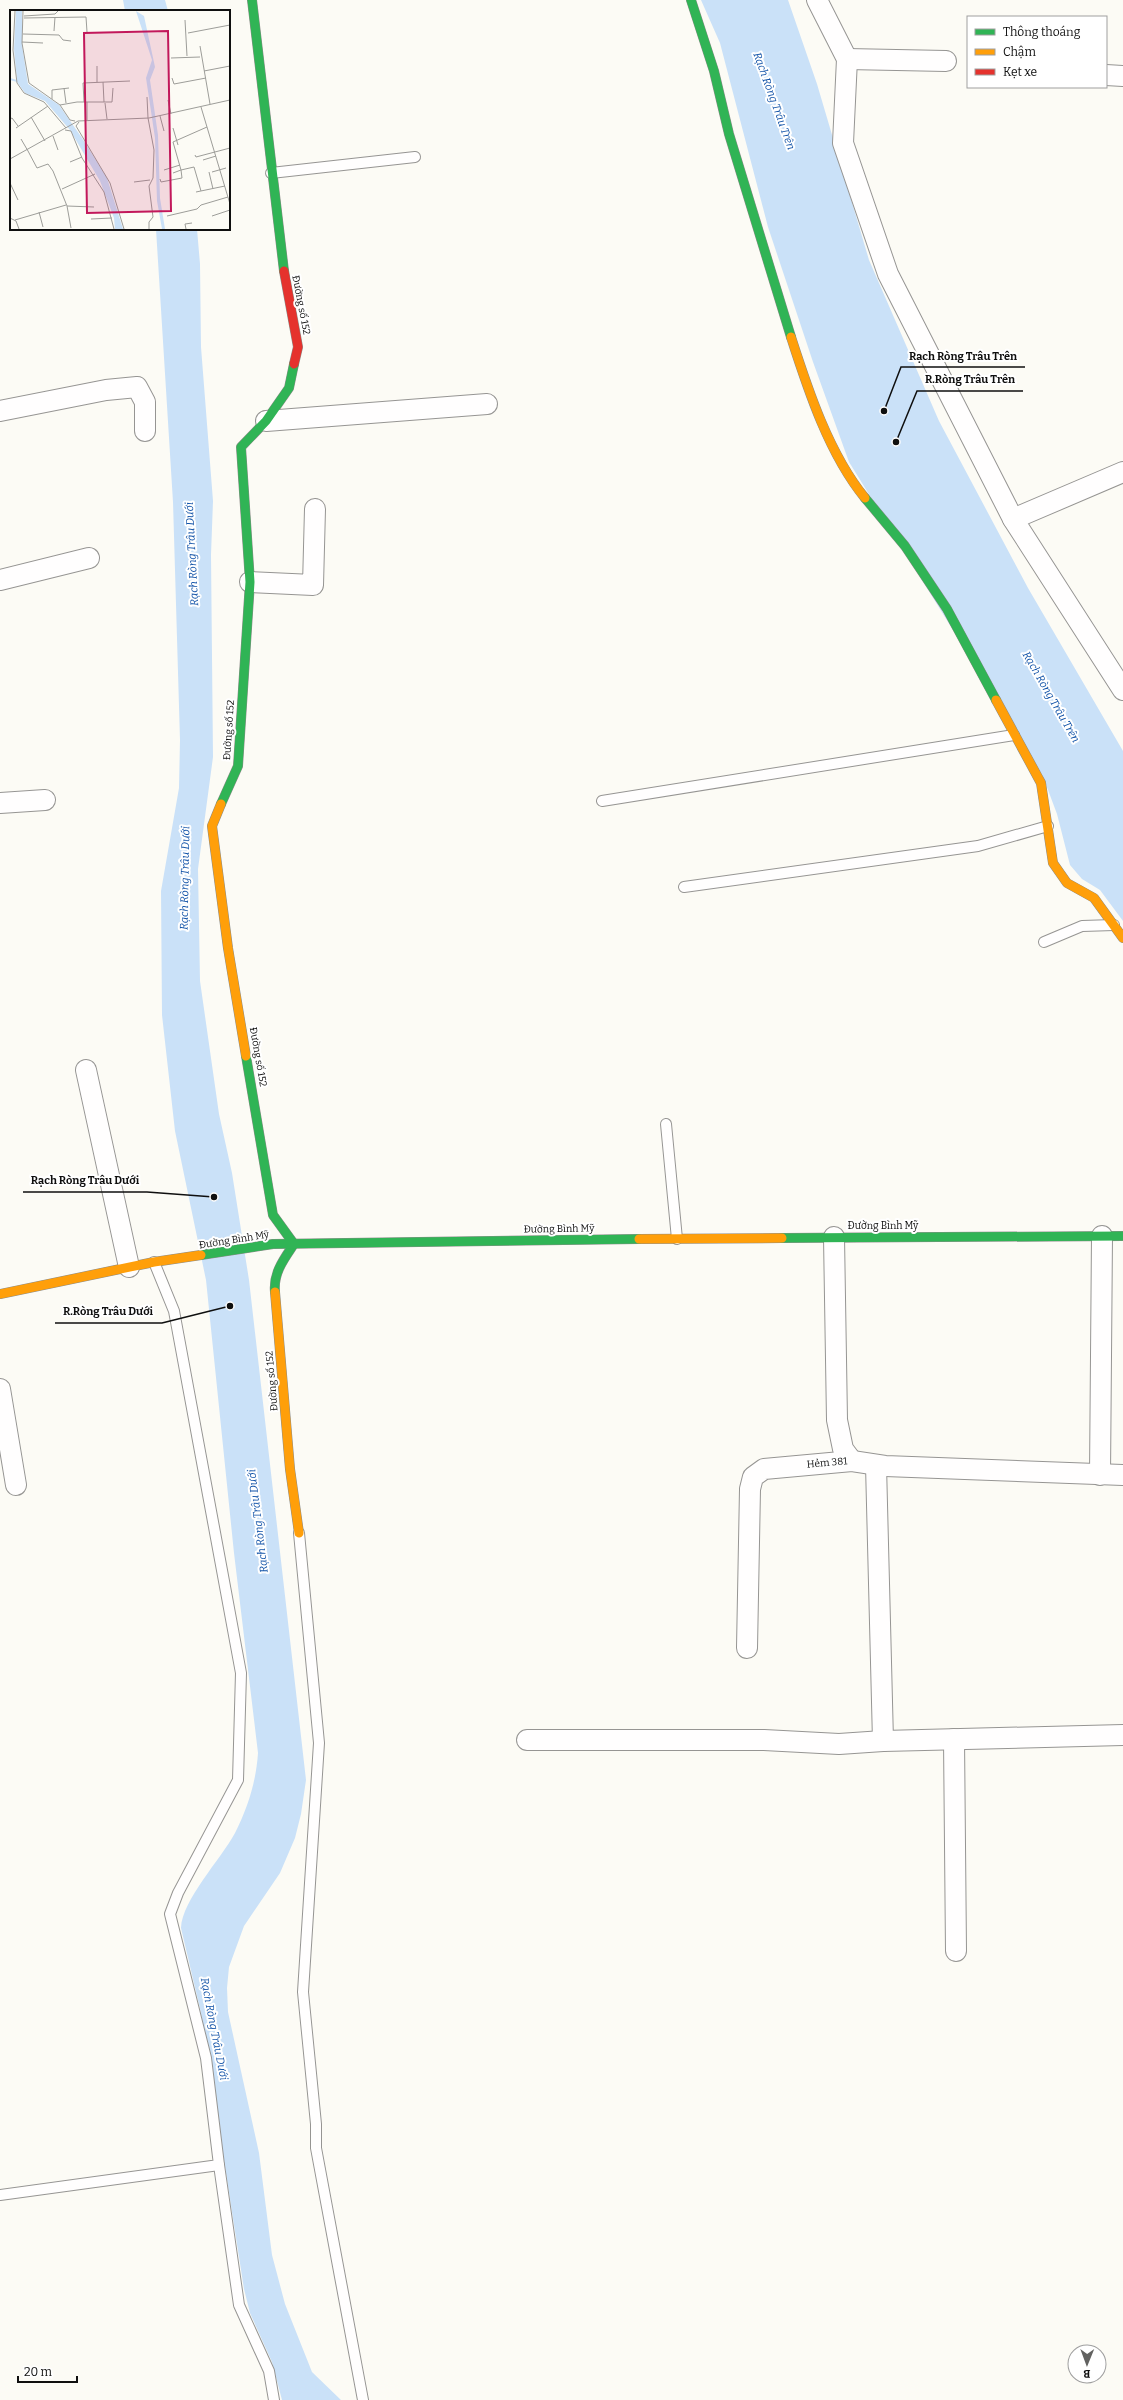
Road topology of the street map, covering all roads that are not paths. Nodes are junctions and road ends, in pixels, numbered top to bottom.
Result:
1 (252, 0) edge
2 (691, 0) edge
3 (817, 0) edge
4 (847, 59) junction
5 (946, 61) dead end
6 (1107, 75) edge
7 (1123, 76) edge
8 (415, 158) dead end
9 (271, 173) junction
10 (487, 404) dead end
11 (0, 411) edge
12 (266, 421) junction
13 (145, 431) dead end
14 (1123, 472) edge
15 (316, 509) dead end
16 (1013, 519) junction
17 (89, 558) dead end
18 (0, 580) edge
19 (250, 582) junction
20 (1123, 690) edge
21 (1014, 735) junction
22 (45, 800) dead end
23 (602, 801) dead end
24 (0, 803) edge
25 (1048, 826) junction
26 (684, 887) dead end
27 (1114, 925) junction
28 (1123, 938) edge
29 (1044, 942) dead end
30 (86, 1070) dead end
31 (666, 1124) dead end
32 (1102, 1236) junction
33 (1123, 1236) edge
34 (834, 1237) junction
35 (677, 1239) junction
36 (294, 1244) junction
37 (154, 1262) junction
38 (129, 1267) junction
39 (0, 1294) edge
40 (0, 1390) edge
41 (3, 1423) edge
42 (852, 1460) junction
43 (876, 1465) junction
44 (1100, 1475) junction
45 (1123, 1475) edge
46 (16, 1485) dead end
47 (299, 1533) joint
48 (748, 1648) dead end
49 (1123, 1735) edge
50 (954, 1739) junction
51 (527, 1740) dead end
52 (883, 1741) junction
53 (956, 1951) dead end
54 (219, 2165) junction
55 (0, 2195) edge
56 (274, 2400) edge
57 (363, 2400) edge

1 - 9 street, Đường số 152
2 - 21 street
3 - 4 street
4 - 5 street
4 - 16 street
6 - 7 street
8 - 9 lane
9 - 12 street, Đường số 152
10 - 12 street
11 - 13 street
12 - 19 street, Đường số 152
14 - 16 street
15 - 19 street
16 - 20 street
17 - 18 street
19 - 36 street, Đường số 152
21 - 23 lane
21 - 25 street
22 - 24 street
25 - 26 lane
25 - 27 street
27 - 28 street
27 - 29 lane
30 - 38 street
31 - 35 lane
32 - 33 street, Đường Bình Mỹ
32 - 34 street, Đường Bình Mỹ
32 - 44 street
34 - 35 street, Đường Bình Mỹ
34 - 42 street
35 - 36 street, Đường Bình Mỹ
36 - 37 street, Đường Bình Mỹ
36 - 47 street, Đường số 152
37 - 38 street, Đường Bình Mỹ
37 - 54 lane
38 - 39 street, Đường Bình Mỹ
40 - 41 street
41 - 46 street
42 - 43 street, Hẻm 381
42 - 48 street, Hẻm 381
43 - 44 street, Hẻm 381
43 - 52 street
44 - 45 street, Hẻm 381
47 - 57 lane
49 - 50 street
50 - 52 street
50 - 53 street
51 - 52 street
54 - 55 lane
54 - 56 lane

